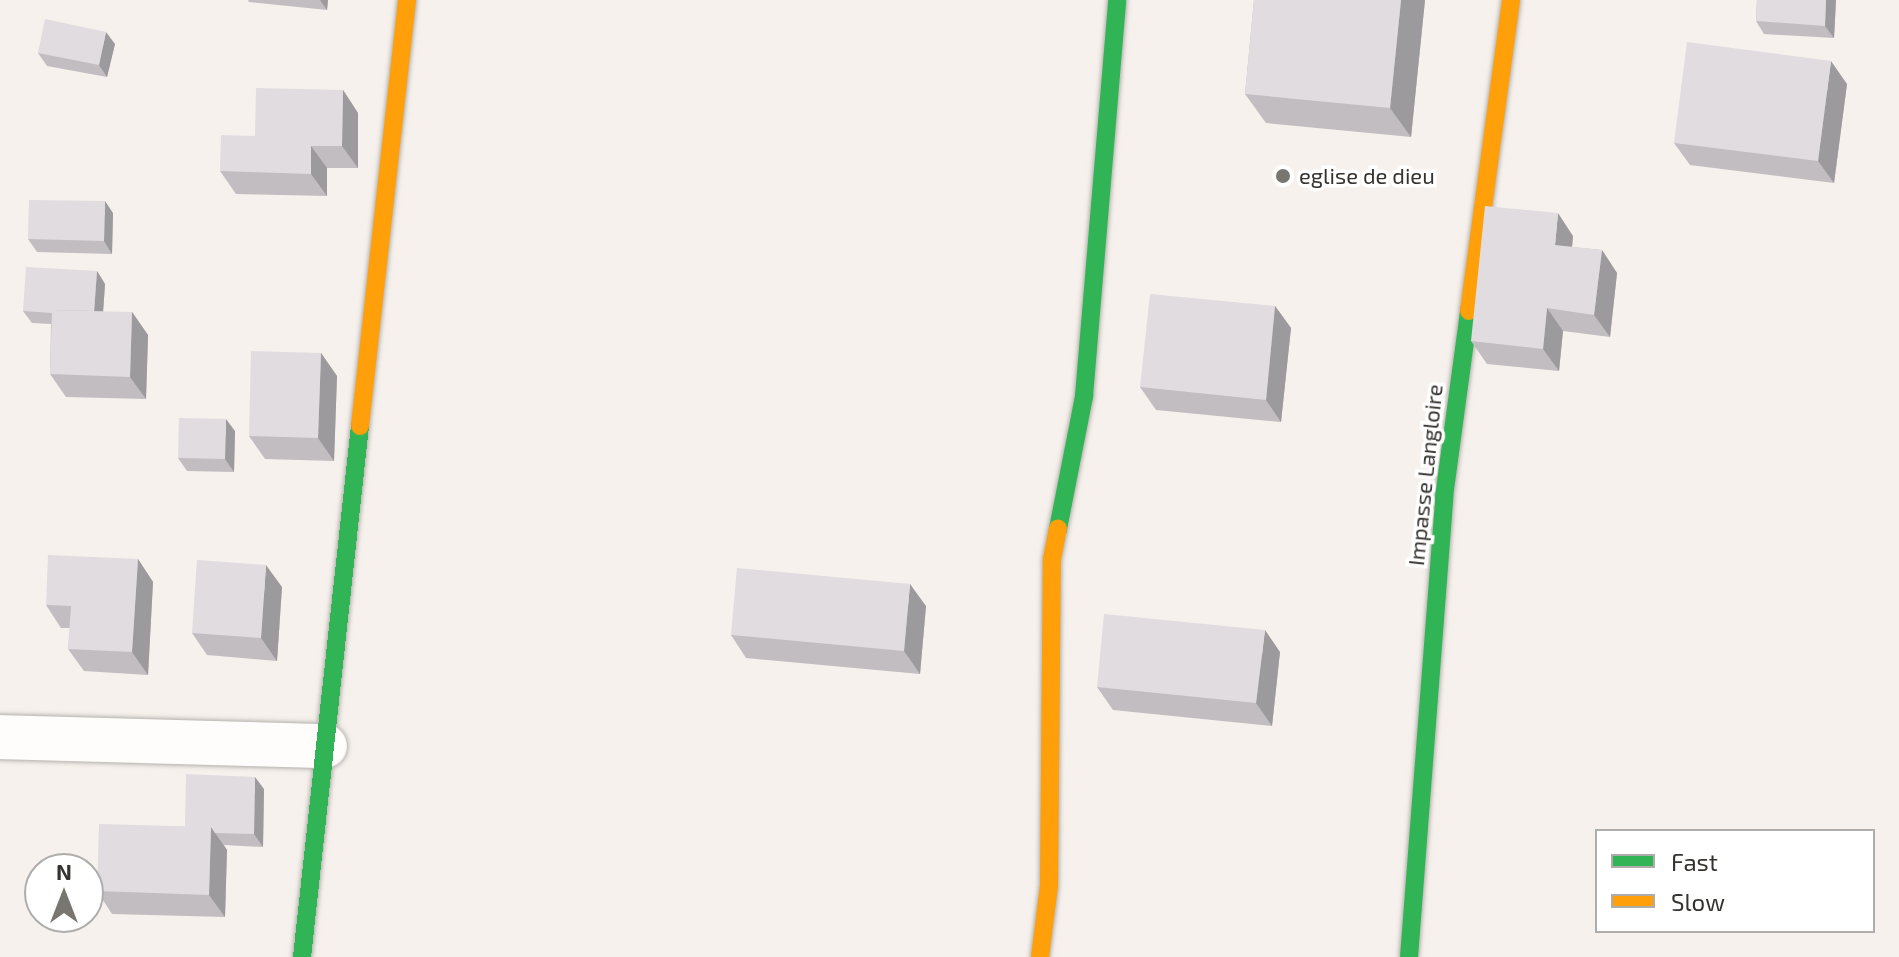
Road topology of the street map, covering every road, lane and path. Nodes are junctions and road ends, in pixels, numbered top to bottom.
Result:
1 (407, 0) edge
2 (1117, 0) edge
3 (1511, 0) edge
4 (0, 737) edge
5 (325, 746) junction
6 (302, 957) edge
7 (1040, 957) edge
8 (1409, 957) edge

1 - 5 street
2 - 7 street
3 - 8 street, Impasse Langloire
4 - 5 street
5 - 6 street

